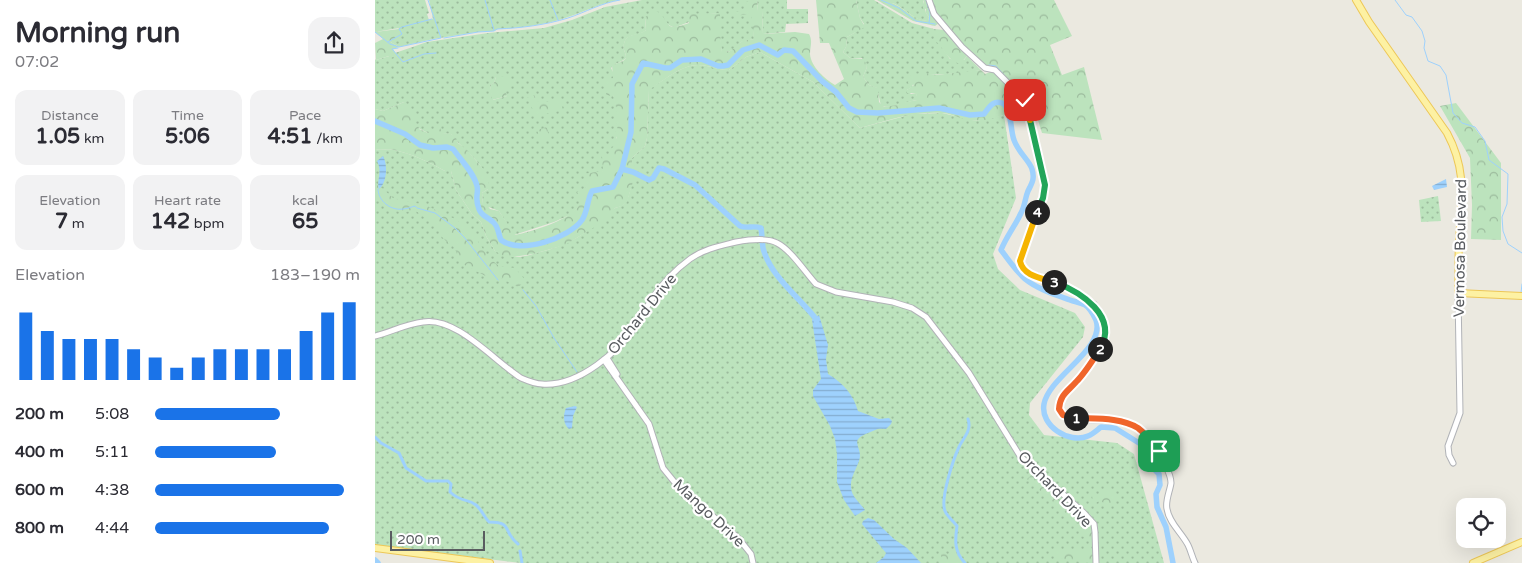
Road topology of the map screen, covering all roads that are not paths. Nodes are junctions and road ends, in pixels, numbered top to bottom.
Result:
1 (929, 0) edge
2 (1356, 0) edge
3 (1458, 294) junction
4 (1522, 296) edge
5 (375, 336) edge
6 (605, 359) junction
7 (1453, 464) dead end
8 (1522, 542) edge
9 (1522, 546) edge
10 (375, 548) edge
11 (375, 552) edge
12 (461, 563) edge
13 (490, 563) edge
14 (753, 563) edge
15 (1096, 563) edge
16 (1195, 563) edge
17 (1473, 563) edge
18 (1482, 563) edge

1 - 16 street
2 - 3 main road, Vermosa Boulevard
3 - 4 main road
3 - 7 street, Vermosa Boulevard
5 - 6 street, Orchard Drive
6 - 14 street, Mango Drive
6 - 15 street, Orchard Drive
8 - 17 main road
9 - 18 main road
10 - 13 main road
11 - 12 main road

